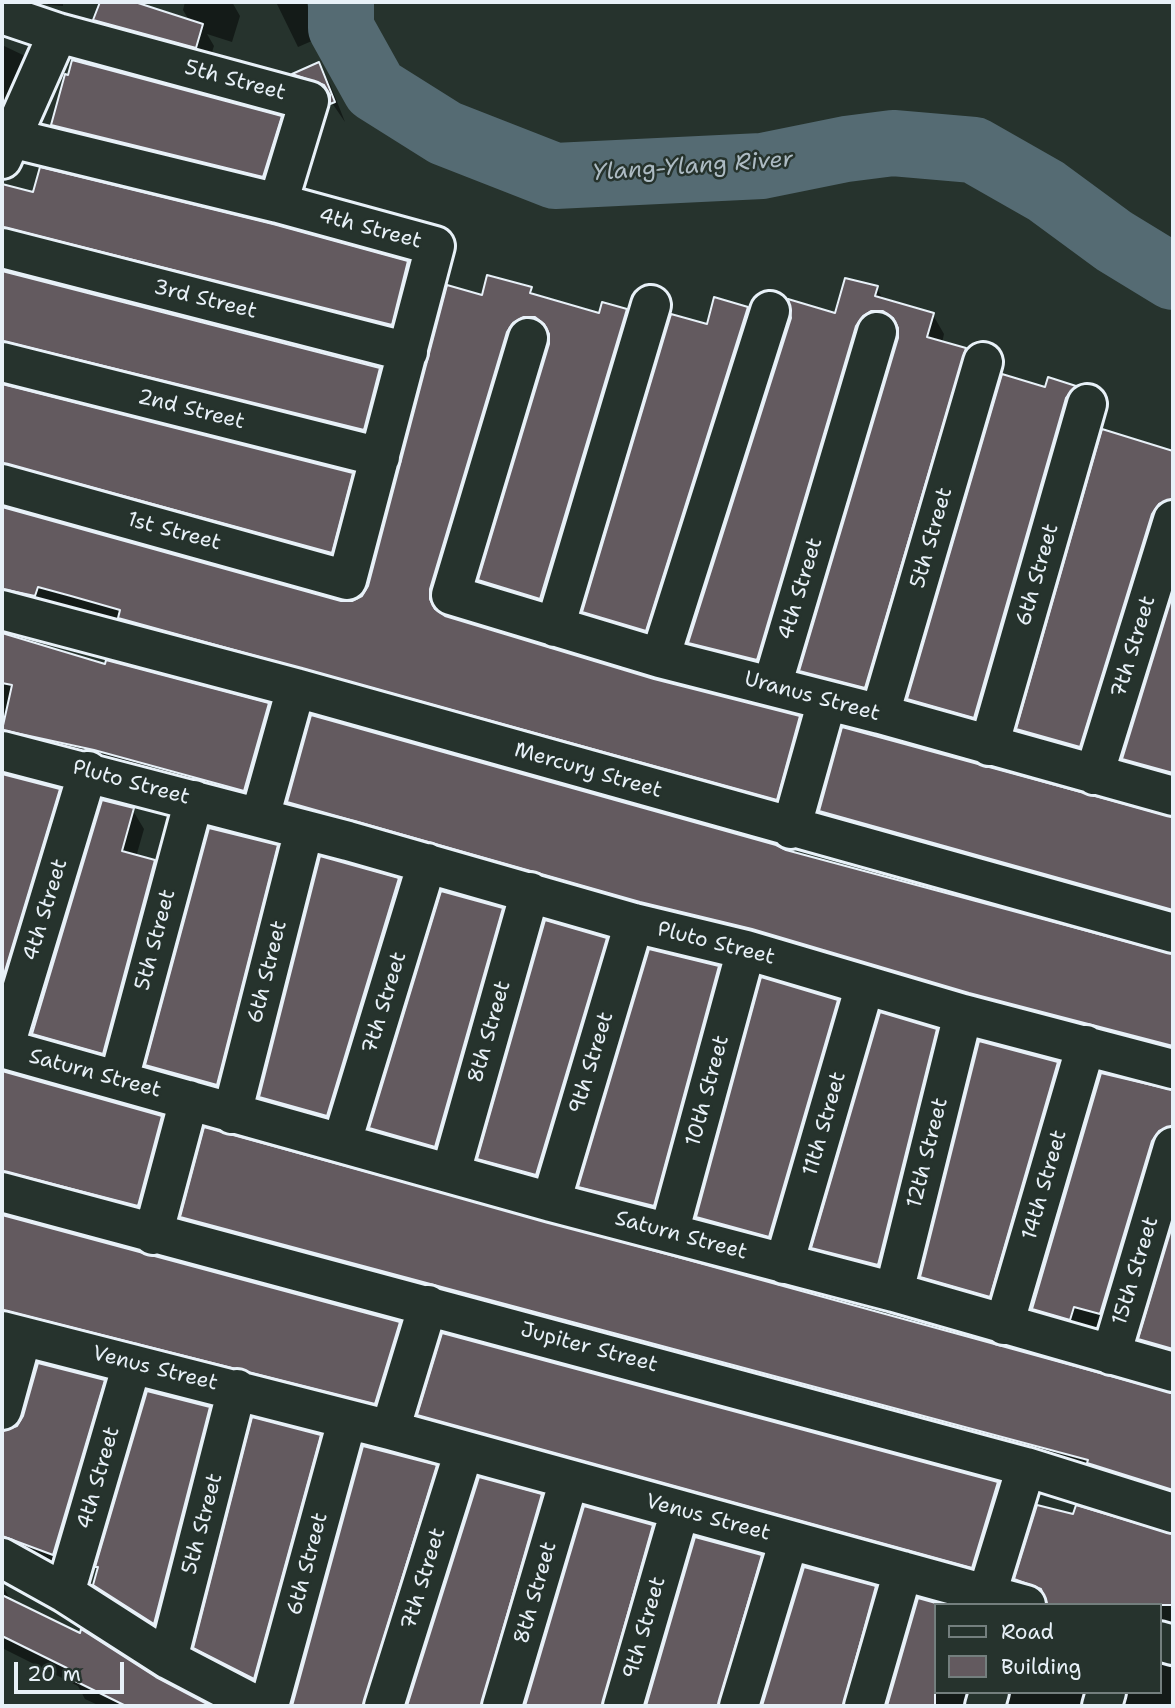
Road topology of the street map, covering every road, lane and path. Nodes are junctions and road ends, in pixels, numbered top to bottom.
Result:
1 (2, 14) edge
2 (58, 33) junction
3 (6, 148) edge
4 (278, 203) junction
5 (2, 248) edge
6 (651, 305) dead end
7 (771, 311) dead end
8 (877, 332) dead end
9 (528, 338) dead end
10 (408, 352) junction
11 (2, 362) edge
12 (984, 362) dead end
13 (1087, 404) dead end
14 (380, 457) junction
15 (2, 485) edge
16 (1173, 520) edge
17 (347, 580) joint
18 (2, 610) edge
19 (555, 628) junction
20 (660, 658) junction
21 (772, 686) junction
22 (296, 688) junction
23 (827, 701) junction
24 (880, 714) junction
25 (989, 746) junction
26 (2, 751) edge
27 (88, 771) junction
28 (1094, 775) junction
29 (1173, 796) edge
30 (194, 800) junction
31 (260, 817) junction
32 (791, 829) junction
33 (304, 830) junction
34 (427, 863) junction
35 (530, 892) junction
36 (634, 923) junction
37 (1173, 933) edge
38 (746, 950) junction
39 (865, 985) junction
40 (963, 1014) junction
41 (1086, 1045) junction
42 (3, 1049) edge
43 (1173, 1069) edge
44 (119, 1079) junction
45 (189, 1100) junction
46 (232, 1114) junction
47 (342, 1142) junction
48 (1173, 1147) edge
49 (451, 1172) junction
50 (2, 1192) edge
51 (551, 1202) junction
52 (669, 1233) junction
53 (153, 1235) junction
54 (784, 1264) junction
55 (894, 1292) junction
56 (428, 1305) junction
57 (1004, 1325) junction
58 (12, 1334) edge
59 (1111, 1355) junction
60 (132, 1364) junction
61 (1173, 1372) edge
62 (237, 1389) junction
63 (2, 1410) edge
64 (347, 1422) junction
65 (390, 1430) junction
66 (464, 1451) junction
67 (1026, 1467) junction
68 (569, 1480) junction
69 (680, 1510) junction
70 (1173, 1513) edge
71 (789, 1540) junction
72 (2, 1558) edge
73 (903, 1571) junction
74 (65, 1593) junction
75 (1010, 1601) edge
76 (168, 1659) junction
77 (258, 1706) edge
78 (269, 1706) edge
79 (384, 1706) edge
80 (502, 1706) edge
81 (623, 1706) edge
82 (739, 1706) edge
83 (864, 1706) edge

1 - 2 street, 5th Street
2 - 3 street
2 - 4 street, 5th Street
3 - 4 street, 4th Street
4 - 10 street, 4th Street
5 - 10 street, 3rd Street
6 - 19 street
7 - 20 street
8 - 21 street, 4th Street
9 - 19 street, Uranus Street
10 - 14 street, 4th Street
11 - 14 street, 2nd Street
12 - 24 street, 5th Street
13 - 25 street, 6th Street
14 - 17 street, 4th Street
15 - 17 street, 1st Street
16 - 28 street, 7th Street
18 - 22 street, Mercury Street
19 - 20 street, Uranus Street
20 - 21 street, Uranus Street
21 - 23 street, Uranus Street
22 - 31 street
22 - 32 street, Mercury Street
23 - 24 street, Uranus Street
23 - 32 street
24 - 25 street, Uranus Street
25 - 28 street, Uranus Street
26 - 27 street, Pluto Street
27 - 30 street, Pluto Street
27 - 42 street, 4th Street
28 - 29 street, Uranus Street
30 - 31 street, Pluto Street
30 - 44 street, 5th Street
31 - 33 street, Pluto Street
32 - 37 street, Mercury Street
33 - 34 street, Pluto Street
33 - 46 street, 6th Street
34 - 35 street, Pluto Street
34 - 47 street, 7th Street
35 - 36 street, Pluto Street
35 - 49 street, 8th Street
36 - 38 street, Pluto Street
36 - 51 street, 9th Street
38 - 39 street, Pluto Street
38 - 52 street, 10th Street
39 - 40 street, Pluto Street
39 - 54 street, 11th Street
40 - 41 street, Pluto Street
40 - 55 street, 12th Street
41 - 43 street, Pluto Street
41 - 57 street, 14th Street
42 - 44 street, Saturn Street
44 - 45 street, Saturn Street
45 - 46 street, Saturn Street
45 - 53 street, Saturn Street
46 - 47 street, Saturn Street
47 - 49 street, Saturn Street
48 - 59 street, 15th Street
49 - 51 street, Saturn Street
50 - 53 street, Jupiter Street
51 - 52 street, Saturn Street
52 - 54 street, Saturn Street
53 - 56 street, Jupiter Street
54 - 55 street, Saturn Street
55 - 57 street, Saturn Street
56 - 65 street
56 - 67 street, Jupiter Street
57 - 59 street, Saturn Street
58 - 60 street, Venus Street
58 - 63 street
59 - 61 street, Saturn Street
60 - 62 street, Venus Street
60 - 74 street, 4th Street
62 - 64 street, Venus Street
62 - 76 street, 5th Street
64 - 65 street, Venus Street
64 - 78 street, 6th Street
65 - 66 street, Venus Street
66 - 68 street, Venus Street
66 - 79 street, 7th Street
67 - 70 street, Jupiter Street
67 - 75 street
68 - 69 street, Venus Street
68 - 80 street, 8th Street
69 - 71 street, Venus Street
69 - 81 street, 9th Street
71 - 73 street, Venus Street
71 - 82 street
72 - 74 street
73 - 75 street, Venus Street
73 - 83 street
74 - 76 street
76 - 77 street

